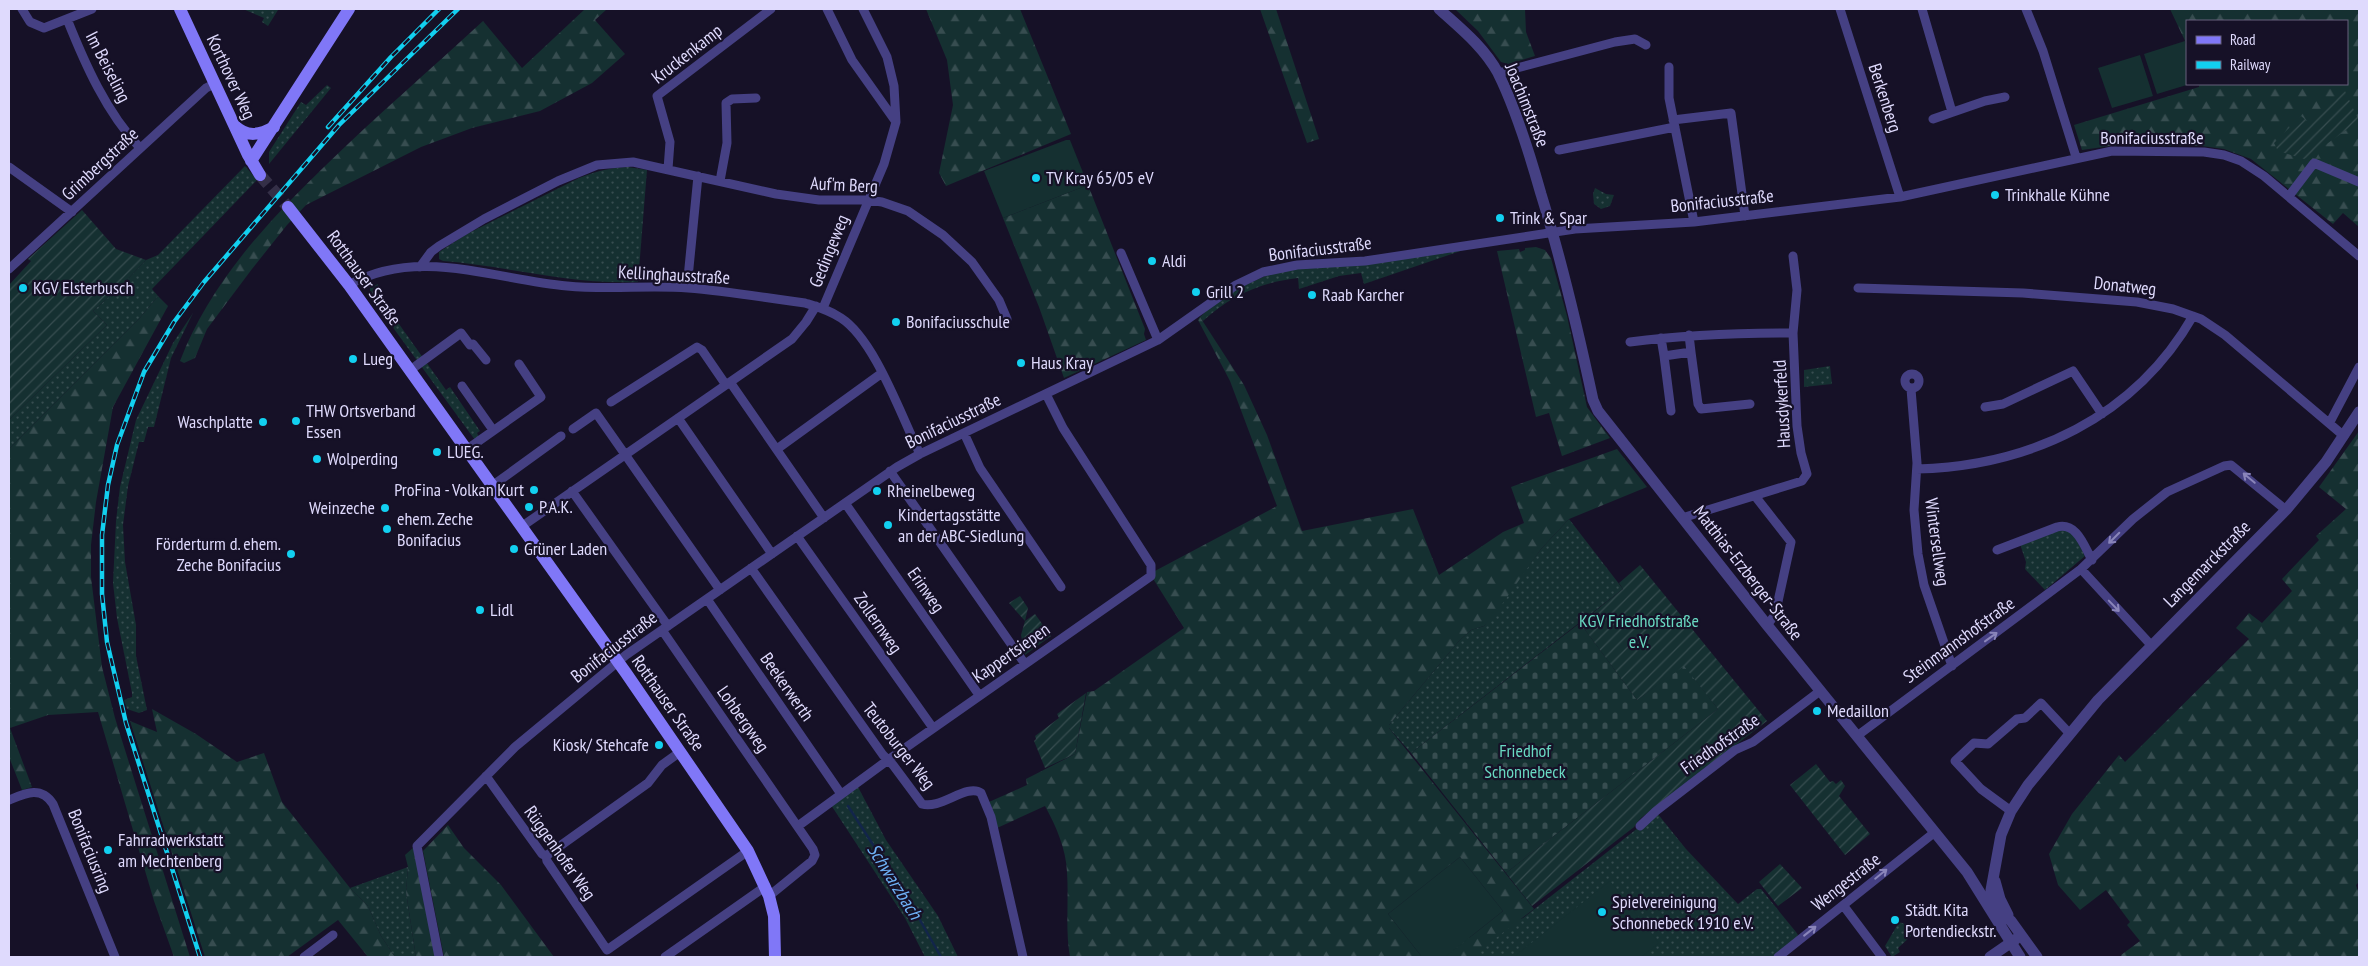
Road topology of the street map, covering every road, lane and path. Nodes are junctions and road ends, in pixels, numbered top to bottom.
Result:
1 (22, 9) edge
2 (92, 9) edge
3 (180, 9) edge
4 (349, 9) edge
5 (355, 9) edge
6 (771, 9) edge
7 (827, 9) edge
8 (863, 9) edge
9 (1439, 9) edge
10 (1840, 9) edge
11 (1922, 9) edge
12 (2026, 9) edge
13 (68, 19) junction
14 (341, 24) junction
15 (1646, 45) dead end
16 (1669, 67) dead end
17 (1498, 73) junction
18 (214, 84) junction
19 (2005, 97) dead end
20 (756, 98) dead end
21 (1952, 112) junction
22 (1933, 119) dead end
23 (896, 122) junction
24 (1674, 123) junction
25 (234, 126) junction
26 (274, 127) junction
27 (140, 148) junction
28 (1559, 150) dead end
29 (2076, 157) junction
30 (251, 161) junction
31 (9, 167) edge
32 (668, 169) junction
33 (260, 175) tunnel mouth
34 (698, 176) junction
35 (720, 181) junction
36 (2359, 182) edge
37 (2288, 196) junction
38 (1900, 197) junction
39 (868, 200) junction
40 (288, 207) tunnel mouth
41 (72, 212) junction
42 (1745, 216) junction
43 (1694, 222) junction
44 (1554, 233) junction
45 (1121, 253) dead end
46 (1793, 256) dead end
47 (2359, 256) edge
48 (420, 267) junction
49 (9, 269) edge
50 (349, 285) junction
51 (687, 288) junction
52 (1858, 288) dead end
53 (820, 307) junction
54 (2193, 316) junction
55 (1007, 319) dead end
56 (1793, 333) junction
57 (1689, 335) junction
58 (1661, 338) junction
59 (1158, 340) junction
60 (1630, 342) dead end
61 (1691, 352) junction
62 (1664, 356) junction
63 (486, 360) dead end
64 (520, 364) dead end
65 (2359, 367) edge
66 (409, 371) junction
67 (882, 373) junction
68 (728, 383) junction
69 (462, 386) dead end
70 (1911, 388) dead end
71 (1046, 394) junction
72 (611, 402) dead end
73 (1750, 404) dead end
74 (1986, 407) dead end
75 (1671, 411) dead end
76 (2359, 412) edge
77 (2102, 414) junction
78 (678, 418) junction
79 (2330, 422) junction
80 (573, 429) dead end
81 (493, 430) junction
82 (964, 434) junction
83 (561, 436) dead end
84 (2344, 436) junction
85 (777, 449) junction
86 (466, 450) junction
87 (625, 454) junction
88 (920, 454) junction
89 (1917, 469) junction
90 (890, 472) junction
91 (492, 486) junction
92 (572, 491) junction
93 (1755, 496) junction
94 (846, 503) junction
95 (2286, 510) junction
96 (824, 518) junction
97 (1682, 518) junction
98 (521, 527) junction
99 (797, 536) junction
100 (1996, 550) dead end
101 (772, 554) junction
102 (2096, 557) junction
103 (751, 568) junction
104 (2081, 569) junction
105 (1061, 587) dead end
106 (720, 590) junction
107 (707, 599) junction
108 (1767, 625) junction
109 (665, 628) junction
110 (2151, 645) junction
111 (618, 662) junction
112 (1025, 664) junction
113 (1952, 666) junction
114 (1820, 691) junction
115 (979, 695) junction
116 (933, 728) junction
117 (2070, 734) junction
118 (1857, 736) junction
119 (680, 752) junction
120 (888, 760) junction
121 (486, 776) junction
122 (841, 794) junction
123 (9, 800) edge
124 (2011, 811) junction
125 (798, 826) junction
126 (1640, 826) dead end
127 (1935, 832) junction
128 (748, 851) junction
129 (546, 856) junction
130 (1994, 875) junction
131 (767, 890) junction
132 (1990, 903) junction
133 (1843, 905) junction
134 (2005, 921) junction
135 (332, 935) dead end
136 (2022, 936) junction
137 (2012, 942) junction
138 (115, 957) edge
139 (304, 957) edge
140 (439, 957) edge
141 (665, 957) edge
142 (775, 957) edge
143 (1023, 957) edge
144 (1778, 957) edge
145 (1882, 957) edge
146 (1990, 957) edge
147 (2020, 957) edge
148 (2037, 957) edge

1 - 13 street, Im Beiseling
2 - 13 street
3 - 18 main road, Korthover Weg
4 - 14 main road
5 - 14 main road
6 - 32 street, Kruckenkamp
7 - 23 street
8 - 23 street, Gedingeweg
9 - 17 street, Joachimstraße
10 - 38 street, Berkenberg
11 - 21 street
12 - 29 street
13 - 27 street, Im Beiseling
14 - 26 main road
15 - 17 street
16 - 24 street
17 - 44 street, Joachimstraße
18 - 25 main road, Korthover Weg
18 - 27 street, Grimbergstraße
19 - 21 street
20 - 35 street
21 - 22 street
23 - 39 street, Gedingeweg
24 - 28 street
24 - 42 street
24 - 43 street
25 - 26 main road
25 - 30 main road, Korthover Weg
26 - 30 main road
27 - 41 street, Grimbergstraße
29 - 37 street, Bonifaciusstraße
29 - 38 street, Bonifaciusstraße
30 - 33 main road
31 - 41 street
32 - 34 street, Auf'm Berg
32 - 48 street, Auf'm Berg
34 - 35 street, Auf'm Berg
34 - 51 street
35 - 39 street, Auf'm Berg
36 - 37 street
37 - 47 street, Bonifaciusstraße
38 - 42 street, Bonifaciusstraße
39 - 53 street, Gedingeweg
39 - 55 street, Auf'm Berg
40 - 50 main road, Rotthauser Straße
41 - 49 street, Grimbergstraße
42 - 43 street, Bonifaciusstraße
43 - 44 street, Bonifaciusstraße
44 - 59 street, Bonifaciusstraße
44 - 97 street, Matthias-Erzberger-Straße
45 - 59 street
46 - 56 street, Hausdykerfeld
48 - 50 street, Kellinghausstraße
48 - 51 street, Kellinghausstraße
50 - 66 main road, Rotthauser Straße
51 - 53 street, Kellinghausstraße
52 - 54 street, Donatweg
53 - 67 street, Kellinghausstraße
53 - 68 street, Gedingeweg
54 - 77 street
54 - 79 street, Donatweg
56 - 57 street
56 - 93 street, Hausdykerfeld
57 - 58 street
57 - 61 street, Hausdykerfeld
58 - 60 street
58 - 62 street
59 - 71 street, Bonifaciusstraße
61 - 62 street
61 - 73 street, Hausdykerfeld
62 - 75 street
63 - 66 street
64 - 81 street
65 - 79 street
66 - 86 main road, Rotthauser Straße
67 - 85 street
67 - 88 street, Kellinghausstraße
68 - 72 street
68 - 78 street, Gedingeweg
68 - 85 street
69 - 81 street
70 - 89 street, Wintersellweg
71 - 82 street, Bonifaciusstraße
71 - 112 street, Kappertsiepen
74 - 77 street
76 - 84 street, Langemarckstraße
77 - 89 street
78 - 87 street, Gedingeweg
78 - 101 street
79 - 84 street, Donatweg
80 - 87 street
81 - 86 street
82 - 88 street, Bonifaciusstraße
82 - 105 street
83 - 91 street
84 - 95 street, Langemarckstraße
85 - 96 street
86 - 91 main road, Rotthauser Straße
87 - 92 street, Gedingeweg
87 - 106 street
88 - 90 street, Bonifaciusstraße
89 - 113 street, Wintersellweg
90 - 94 street, Bonifaciusstraße
90 - 112 street
91 - 98 main road, Rotthauser Straße
92 - 98 street, Gedingeweg
92 - 109 street, Lohbergweg
93 - 97 street, Hausdykerfeld
93 - 108 street
94 - 96 street, Bonifaciusstraße
94 - 115 street, Erinweg
95 -> 102 street, Steinmannshofstraße
95 - 110 street, Langemarckstraße
96 - 99 street, Bonifaciusstraße
97 - 108 street, Matthias-Erzberger-Straße
98 - 111 main road, Rotthauser Straße
99 - 101 street, Bonifaciusstraße
99 - 116 street, Zollernweg
100 - 102 street
101 - 103 street, Bonifaciusstraße
102 - 104 street, Steinmannshofstraße
103 - 106 street, Bonifaciusstraße
103 - 120 street, Teutoburger Weg
104 -> 110 street
113 -> 104 street, Steinmannshofstraße
106 - 107 street, Bonifaciusstraße
107 - 109 street, Bonifaciusstraße
107 - 122 street, Beekerwerth
108 - 114 street, Matthias-Erzberger-Straße
109 - 111 street, Bonifaciusstraße
109 - 125 street, Lohbergweg
110 - 117 street, Langemarckstraße
111 - 119 main road, Rotthauser Straße
111 - 121 street, Bonifaciusstraße
112 - 115 street, Kappertsiepen
113 - 118 street, Steinmannshofstraße
114 - 118 street, Matthias-Erzberger-Straße
114 - 126 street, Friedhofstraße
115 - 116 street, Kappertsiepen
116 - 120 street, Kappertsiepen
117 - 124 street, Langemarckstraße
117 - 124 street
118 - 127 street, Matthias-Erzberger-Straße
119 - 128 main road, Rotthauser Straße
119 - 129 street
120 - 122 street, Kappertsiepen
120 - 143 street, Teutoburger Weg
121 - 129 street, Rüggenhofer Weg
121 - 140 street, Bonifaciusstraße
122 - 125 street, Kappertsiepen
123 - 138 street, Bonifaciusring
124 - 130 street, Langemarckstraße
125 - 131 street
127 - 132 street, Matthias-Erzberger-Straße
133 -> 127 street, Wengestraße
128 - 129 street, Rüggenhofer Weg
128 - 131 main road, Rotthauser Straße
130 - 132 street, Langemarckstraße
130 - 134 street, Langemarckstraße
131 - 141 street
131 - 142 main road, Rotthauser Straße
132 - 134 street, Matthias-Erzberger-Straße
144 -> 133 street, Wengestraße
133 - 145 street
134 - 136 street, Matthias-Erzberger-Straße
134 - 137 street, Matthias-Erzberger-Straße
135 - 139 street
136 - 137 street
136 - 148 street, Matthias-Erzberger-Straße
137 - 146 street
137 - 147 street, Matthias-Erzberger-Straße

